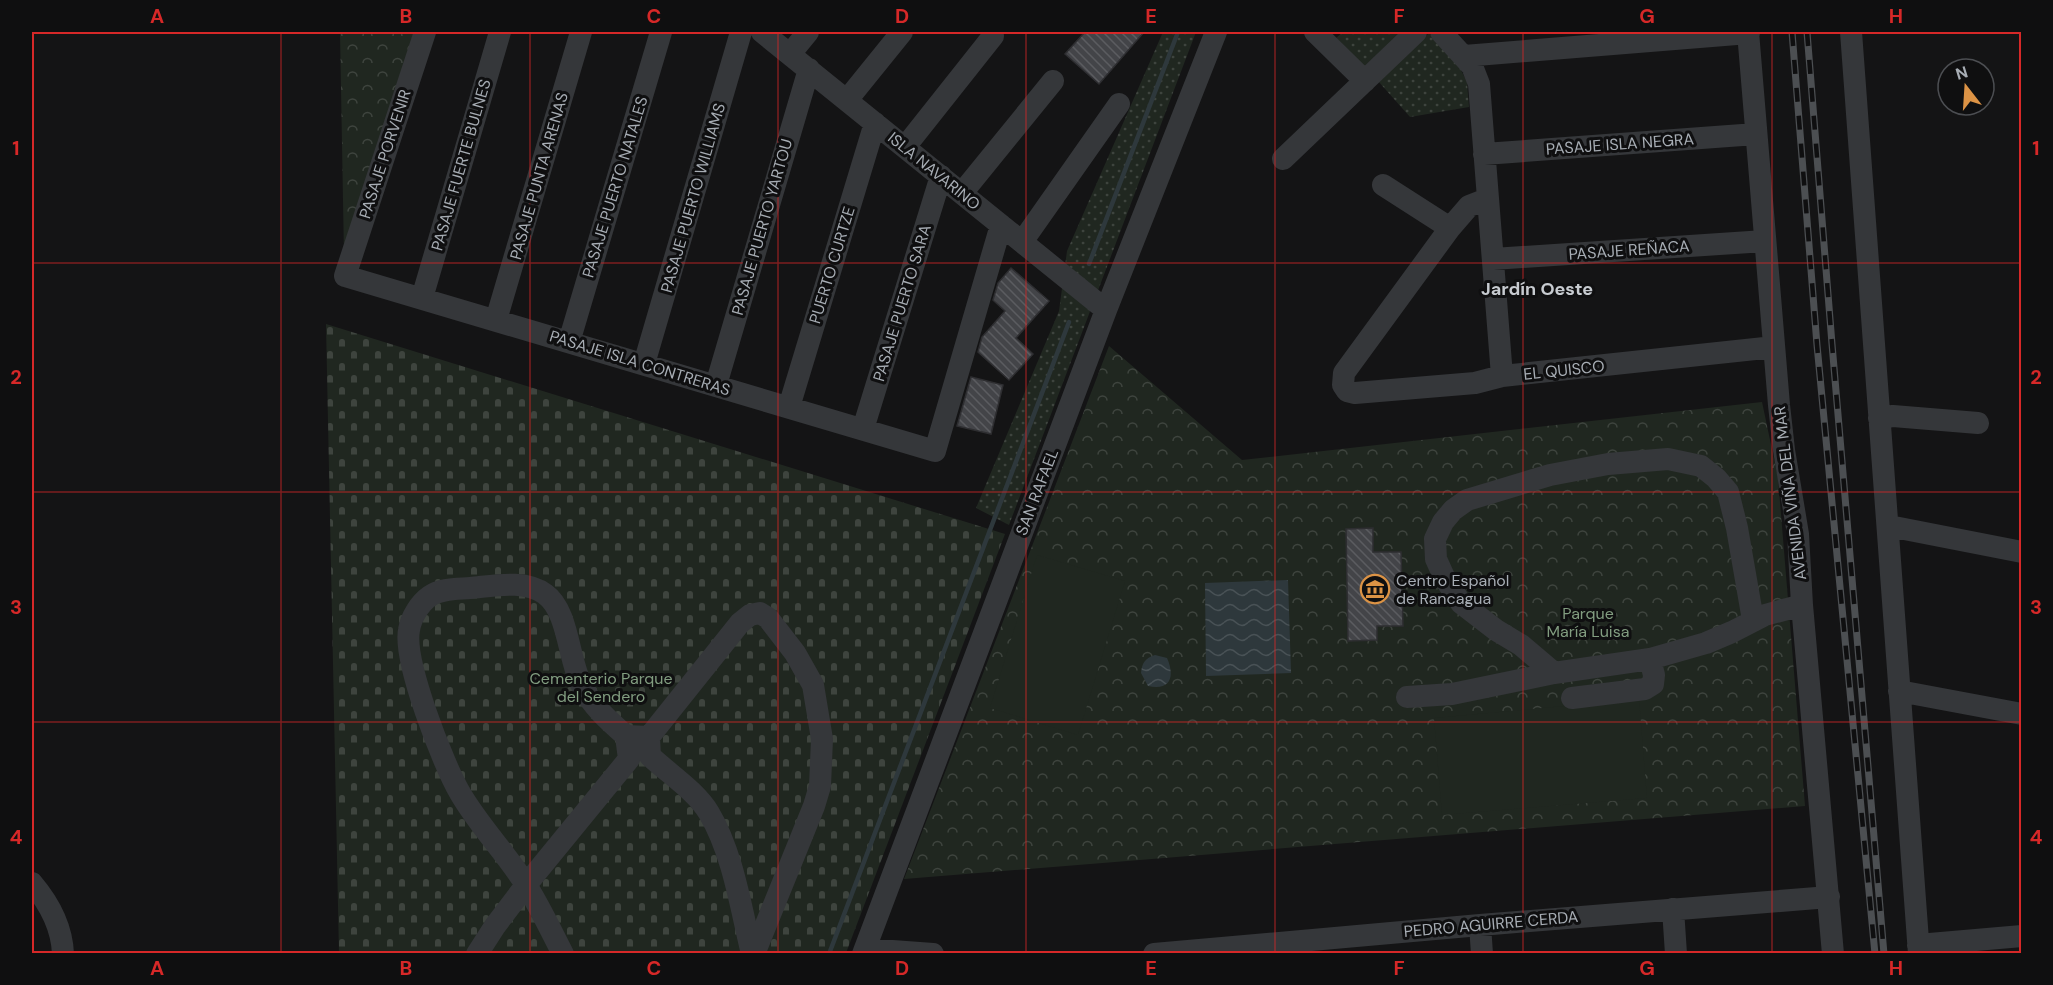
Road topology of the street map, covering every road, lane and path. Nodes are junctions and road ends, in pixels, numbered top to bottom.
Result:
1 (425, 32) edge
2 (500, 32) edge
3 (581, 32) edge
4 (661, 32) edge
5 (741, 32) edge
6 (762, 32) edge
7 (807, 32) edge
8 (902, 32) edge
9 (1215, 32) edge
10 (1315, 32) edge
11 (1416, 32) edge
12 (1441, 32) edge
13 (1748, 32) edge
14 (1851, 32) edge
15 (993, 36) dead end
16 (790, 54) junction
17 (1464, 56) junction
18 (809, 69) junction
19 (1053, 81) dead end
20 (1365, 81) junction
21 (847, 100) junction
22 (1119, 104) dead end
23 (875, 123) junction
24 (1756, 134) junction
25 (905, 147) junction
26 (1484, 154) junction
27 (1283, 159) dead end
28 (941, 176) junction
29 (1383, 185) dead end
30 (962, 193) junction
31 (1487, 199) junction
32 (1001, 225) junction
33 (1450, 228) junction
34 (1765, 241) junction
35 (1022, 242) junction
36 (1492, 260) junction
37 (345, 276) joint
38 (422, 298) junction
39 (1106, 310) junction
40 (496, 321) junction
41 (569, 342) junction
42 (1774, 347) junction
43 (644, 364) junction
44 (1502, 376) junction
45 (716, 386) junction
46 (789, 407) junction
47 (1880, 418) junction
48 (1978, 423) dead end
49 (863, 429) junction
50 (1889, 526) junction
51 (2022, 552) edge
52 (1802, 604) junction
53 (1753, 620) junction
54 (1650, 659) junction
55 (1554, 673) junction
56 (1899, 691) junction
57 (1407, 697) dead end
58 (1572, 698) dead end
59 (2022, 714) edge
60 (638, 747) junction
61 (32, 883) edge
62 (526, 885) junction
63 (1829, 897) junction
64 (1673, 909) junction
65 (1480, 925) junction
66 (2022, 936) edge
67 (1319, 946) edge
68 (1918, 950) edge
69 (864, 951) edge
70 (63, 954) edge
71 (477, 954) edge
72 (562, 954) edge
73 (753, 954) edge
74 (933, 954) edge
75 (1154, 954) edge
76 (1482, 954) edge
77 (1676, 954) edge
78 (1833, 954) edge

1 - 37 street, PASAJE PORVENIR
2 - 38 street, PASAJE FUERTE BULNES
3 - 40 street, PASAJE PUNTA ARENAS
4 - 41 street, PASAJE PUERTO NATALES
5 - 43 street, PASAJE PUERTO WILLIAMS
6 - 16 street, ISLA NAVARINO
7 - 16 street
8 - 21 street
9 - 39 street, SAN RAFAEL
10 - 20 street
11 - 20 street
12 - 17 street
13 - 17 street
13 - 24 street, AVENIDA VIÑA DEL MAR
14 - 47 street
15 - 25 street
16 - 18 street, ISLA NAVARINO
17 - 26 street
18 - 21 street, ISLA NAVARINO
18 - 45 street, PASAJE PUERTO YARTOU
19 - 30 street
20 - 27 street
21 - 23 street, ISLA NAVARINO
22 - 35 street
23 - 25 street, ISLA NAVARINO
23 - 46 street, PUERTO CURTZE
24 - 26 street, PASAJE ISLA NEGRA
24 - 34 street, AVENIDA VIÑA DEL MAR
25 - 28 street, ISLA NAVARINO
26 - 31 street
28 - 30 street, ISLA NAVARINO
28 - 49 street, PASAJE PUERTO SARA
29 - 33 street
30 - 32 street, ISLA NAVARINO
31 - 33 street
31 - 36 street
32 - 35 street, ISLA NAVARINO
32 - 49 street, PASAJE ISLA CONTRERAS
33 - 44 street, EL QUISCO
34 - 36 street, PASAJE REÑACA
34 - 42 street, AVENIDA VIÑA DEL MAR
35 - 39 street, ISLA NAVARINO
36 - 44 street
37 - 38 street, PASAJE ISLA CONTRERAS
38 - 40 street, PASAJE ISLA CONTRERAS
39 - 69 street, SAN RAFAEL
40 - 41 street, PASAJE ISLA CONTRERAS
41 - 43 street, PASAJE ISLA CONTRERAS
42 - 44 street, EL QUISCO
42 - 52 street, AVENIDA VIÑA DEL MAR
43 - 45 street, PASAJE ISLA CONTRERAS
45 - 46 street, PASAJE ISLA CONTRERAS
46 - 49 street, PASAJE ISLA CONTRERAS
47 - 48 street
47 - 50 street
50 - 51 street
50 - 56 street
52 - 53 street
52 - 63 street, AVENIDA VIÑA DEL MAR
53 - 54 street
53 - 55 street
54 - 55 street
54 - 58 street
55 - 57 street
56 - 59 street
56 - 68 street
60 - 62 street
60 - 62 street
60 - 73 street
60 - 73 street
61 - 70 street
62 - 71 street
62 - 72 street
63 - 64 street, PEDRO AGUIRRE CERDA
63 - 78 street, AVENIDA VIÑA DEL MAR
64 - 65 street, PEDRO AGUIRRE CERDA
64 - 77 street
65 - 67 street, PEDRO AGUIRRE CERDA
65 - 76 street
66 - 68 street
67 - 75 street, PEDRO AGUIRRE CERDA
69 - 74 street

